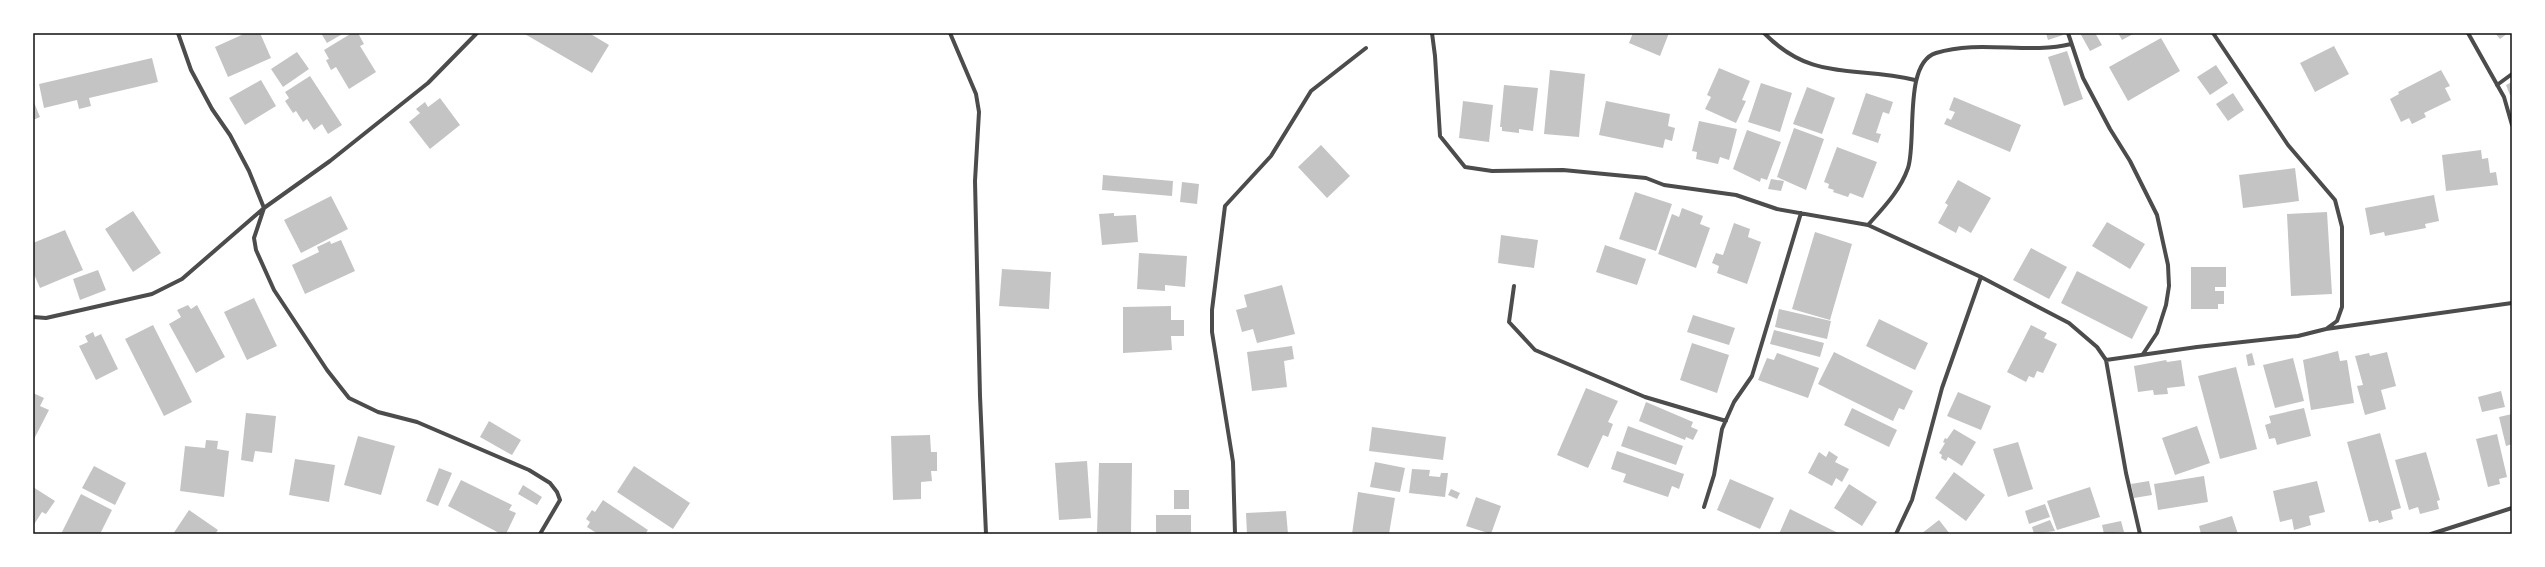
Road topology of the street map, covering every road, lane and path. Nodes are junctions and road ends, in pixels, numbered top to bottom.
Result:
1 (178, 33) edge
2 (476, 33) edge
3 (950, 33) edge
4 (1432, 33) edge
5 (1764, 33) edge
6 (2068, 33) edge
7 (2213, 33) edge
8 (2468, 33) edge
9 (2071, 44) junction
10 (1366, 48) dead end
11 (2512, 74) edge
12 (1915, 80) junction
13 (2497, 85) junction
14 (2512, 125) edge
15 (264, 208) junction
16 (1801, 213) junction
17 (1868, 225) junction
18 (1981, 277) junction
19 (1514, 286) dead end
20 (2512, 304) edge
21 (33, 317) edge
22 (2326, 329) junction
23 (2143, 354) junction
24 (2106, 360) junction
25 (1726, 420) junction
26 (1704, 507) dead end
27 (2512, 508) edge
28 (540, 534) edge
29 (986, 534) edge
30 (1235, 534) edge
31 (1896, 534) edge
32 (2140, 534) edge
33 (2431, 534) edge

1 - 15 street
2 - 15 street
3 - 29 street
4 - 16 street
5 - 12 street
6 - 9 street
7 - 22 street
8 - 13 street
9 - 12 street
9 - 23 street
10 - 30 street
11 - 13 street
12 - 17 street
13 - 14 street
15 - 21 street
15 - 28 street
16 - 17 street
16 - 25 street
17 - 18 street
18 - 24 street
18 - 31 street
19 - 25 street
20 - 22 street
22 - 23 street
23 - 24 street
24 - 32 street
25 - 26 street
27 - 33 street

